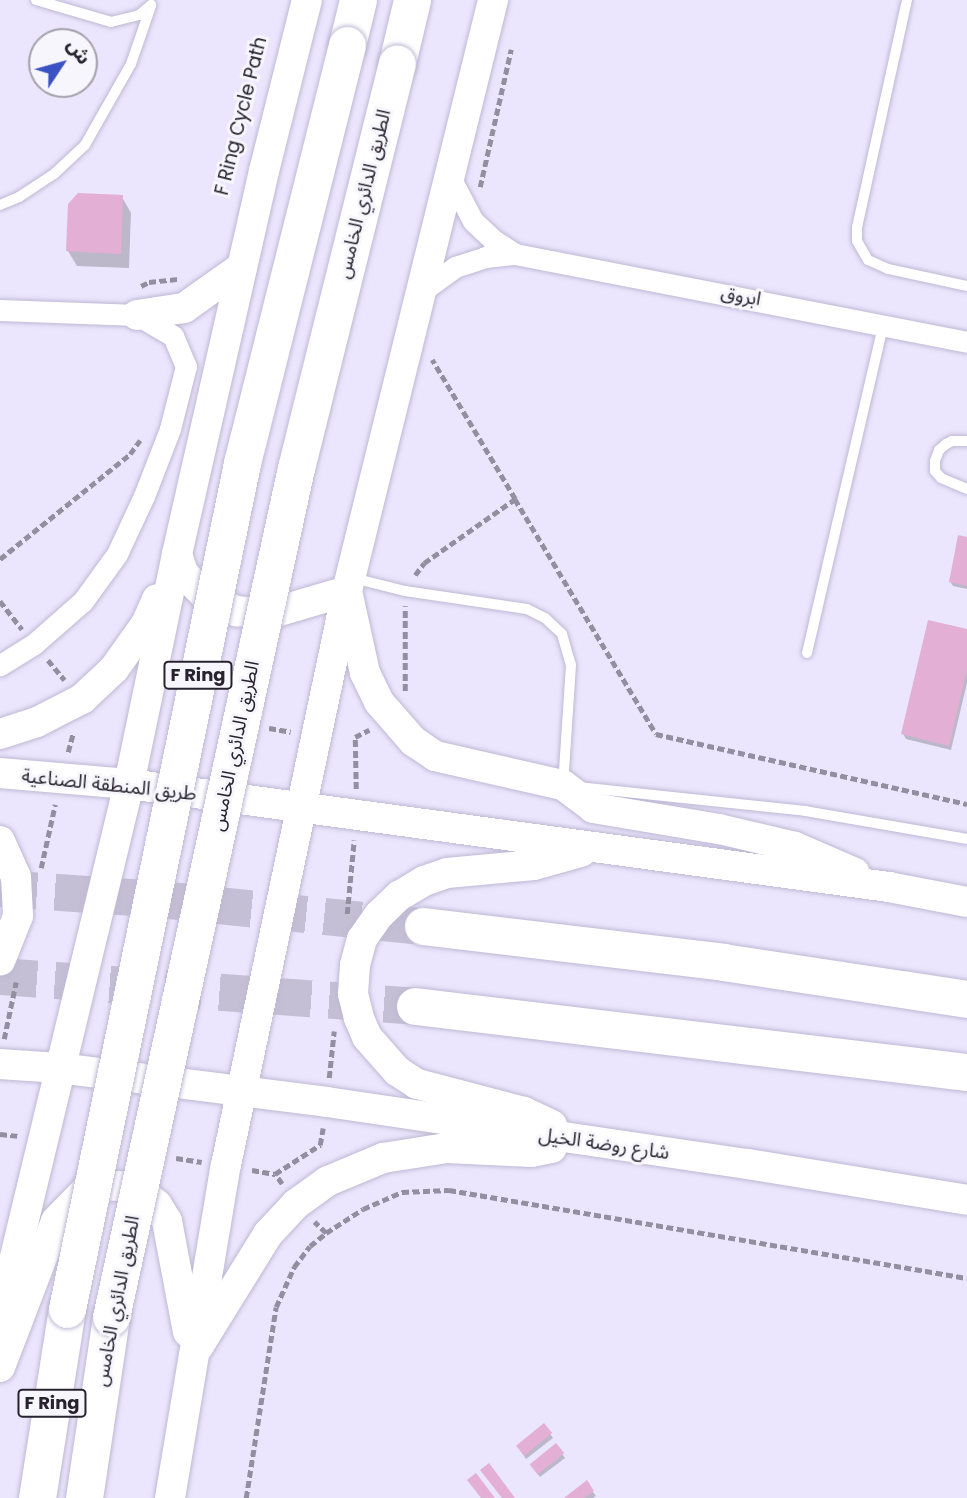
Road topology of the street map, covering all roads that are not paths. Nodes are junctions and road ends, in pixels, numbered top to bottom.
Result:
1 (36, 0) edge
2 (307, 0) edge
3 (358, 0) edge
4 (412, 0) edge
5 (493, 0) edge
6 (907, 0) edge
7 (153, 3) edge
8 (451, 179) junction
9 (0, 205) edge
10 (515, 254) junction
11 (243, 267) junction
12 (967, 286) edge
13 (422, 291) junction
14 (0, 310) edge
15 (137, 315) junction
16 (884, 323) junction
17 (967, 342) edge
18 (967, 441) edge
19 (967, 489) edge
20 (177, 554) junction
21 (348, 584) junction
22 (807, 653) dead end
23 (0, 665) edge
24 (0, 734) edge
25 (0, 773) edge
26 (129, 784) junction
27 (563, 785) junction
28 (301, 807) junction
29 (967, 839) edge
30 (0, 841) edge
31 (595, 849) junction
32 (889, 887) junction
33 (967, 902) edge
34 (423, 926) tunnel mouth
35 (9, 970) edge
36 (967, 999) edge
37 (415, 1006) tunnel mouth
38 (1, 1054) edge
39 (59, 1068) junction
40 (967, 1072) edge
41 (241, 1090) junction
42 (587, 1142) junction
43 (967, 1200) edge
44 (0, 1319) edge
45 (192, 1356) junction
46 (0, 1367) edge
47 (37, 1498) edge
48 (84, 1498) edge
49 (170, 1498) edge

1 - 7 lane
2 - 11 street
3 - 47 highway, F Ring, bridge
4 - 48 highway, الطريق الدائري الخامس / F Ring, bridge
5 - 8 street
6 - 12 lane
7 - 9 lane
8 - 10 street, ابروق
8 - 13 street
10 - 13 street, ابروق
10 - 16 street, ابروق
11 - 15 street
11 - 20 street
13 - 21 street
14 - 15 street
15 - 23 street
16 - 17 street, ابروق
16 - 22 lane
18 - 19 lane
20 - 21 street
20 - 24 street
20 - 26 street
21 - 27 street
21 - 27 lane
21 - 28 street
25 - 26 street, طريق المنطقة الصناعية
26 - 28 street, طريق المنطقة الصناعية
26 - 39 street
27 - 29 lane
27 - 32 street
28 - 31 street
28 - 41 street
30 - 35 street
31 - 32 street
31 - 42 street
32 - 33 street
34 - 36 highway
37 - 40 highway
38 - 39 street
39 - 41 street
39 - 44 street
41 - 42 street, شارع روضة الخيل
41 - 45 street
42 - 43 street, شارع روضة الخيل
42 - 45 street
45 - 46 street
45 - 49 street

